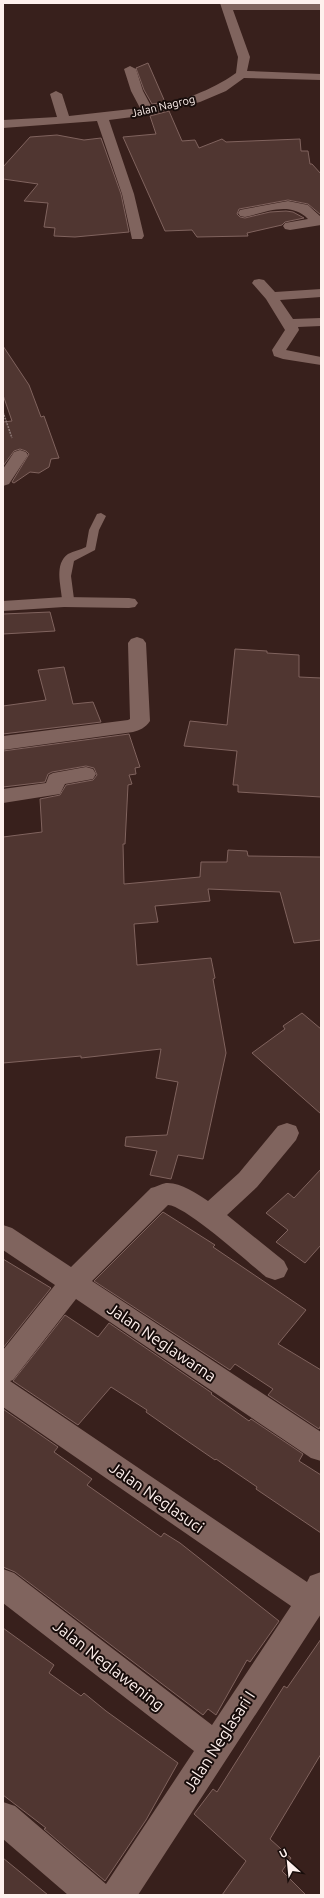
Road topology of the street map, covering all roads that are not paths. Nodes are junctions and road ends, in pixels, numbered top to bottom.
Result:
1 (226, 5) edge
2 (321, 7) edge
3 (130, 68) dead end
4 (241, 74) junction
5 (321, 77) edge
6 (56, 94) dead end
7 (148, 111) junction
8 (102, 117) junction
9 (64, 120) junction
10 (3, 124) edge
11 (245, 213) dead end
12 (320, 221) edge
13 (290, 226) dead end
14 (137, 236) dead end
15 (259, 283) dead end
16 (321, 293) edge
17 (272, 296) junction
18 (321, 322) edge
19 (290, 323) junction
20 (321, 361) edge
21 (20, 455) road end
22 (3, 481) edge
23 (101, 516) dead end
24 (66, 602) junction
25 (129, 603) dead end
26 (3, 606) edge
27 (137, 642) dead end
28 (3, 743) edge
29 (86, 774) dead end
30 (3, 796) edge
31 (287, 1133) dead end
32 (209, 1216) junction
33 (3, 1236) edge
34 (275, 1269) dead end
35 (74, 1282) junction
36 (3, 1371) edge
37 (3, 1391) edge
38 (321, 1448) edge
39 (3, 1584) edge
40 (316, 1595) edge
41 (215, 1747) junction
42 (3, 1818) edge
43 (94, 1895) edge
44 (118, 1895) edge

1 - 2 street
1 - 4 street
3 - 7 street
4 - 5 street
4 - 7 street, Jalan Nagrog
6 - 9 street
7 - 8 street, Jalan Nagrog
8 - 9 street, Jalan Nagrog
8 - 14 street
9 - 10 street, Jalan Nagrog
11 - 12 street
12 - 13 street
15 - 17 street
16 - 17 street
17 - 19 street
18 - 19 street
19 - 20 street
21 - 22 street
23 - 24 lane
24 - 25 street
24 - 26 street
27 - 28 street
29 - 30 street
31 - 32 street
32 - 34 street
32 - 35 street
33 - 35 street, Jalan Neglawarna
35 - 36 street
35 - 38 street, Jalan Neglawarna
37 - 40 street, Jalan Neglasuci
39 - 41 street, Jalan Neglawening
40 - 41 street, Jalan Neglasari I
41 - 44 street, Jalan Neglasari I
42 - 43 street

